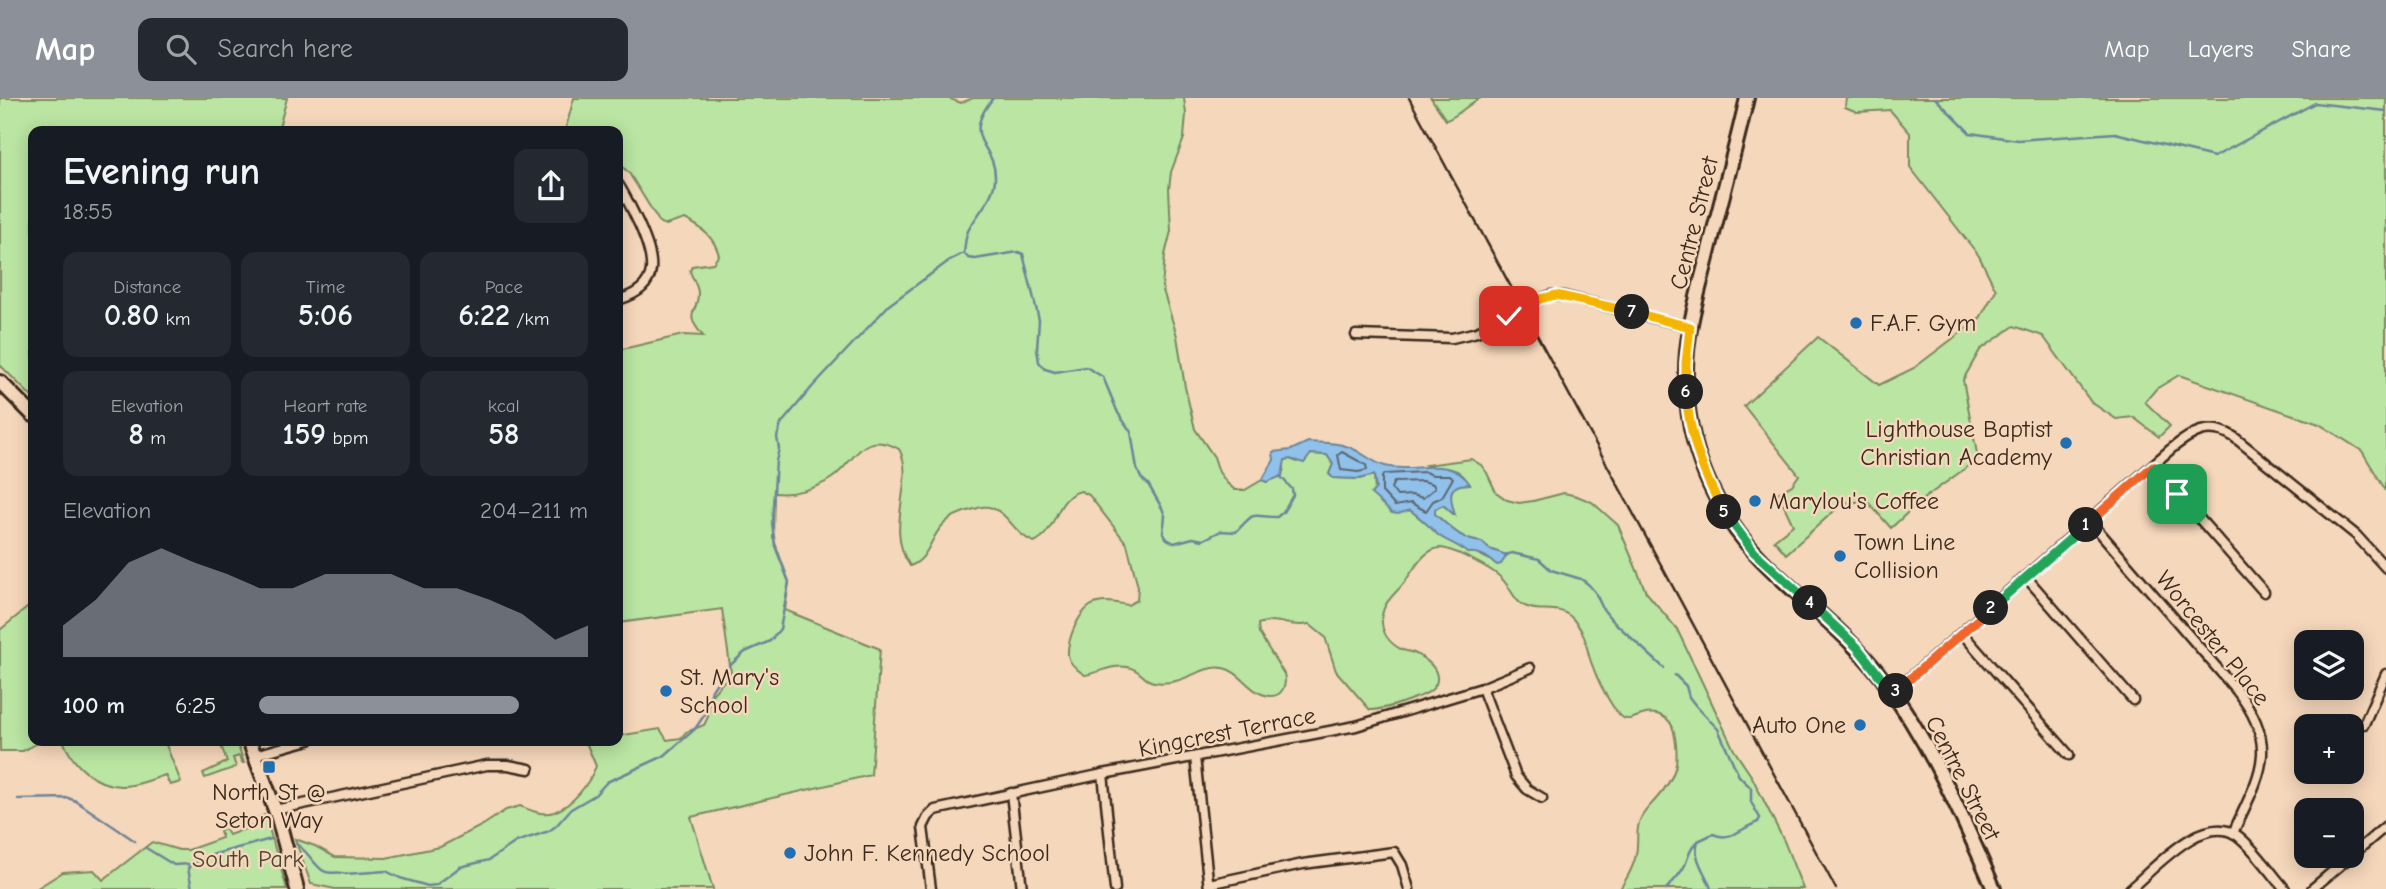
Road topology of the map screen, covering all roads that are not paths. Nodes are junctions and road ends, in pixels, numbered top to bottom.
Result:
1 (1747, 98) edge
2 (623, 194) edge
3 (623, 298) edge
4 (1690, 327) junction
5 (1356, 335) dead end
6 (0, 382) edge
7 (28, 410) edge
8 (2153, 466) junction
9 (2090, 521) junction
10 (2386, 568) edge
11 (2026, 577) junction
12 (2264, 592) dead end
13 (1962, 633) junction
14 (1530, 668) dead end
15 (2386, 674) edge
16 (1482, 688) junction
17 (1893, 693) junction
18 (2133, 700) dead end
19 (2364, 724) dead end
20 (251, 746) edge
21 (287, 746) edge
22 (255, 755) junction
23 (2069, 755) dead end
24 (1195, 757) junction
25 (529, 769) dead end
26 (1103, 775) junction
27 (1011, 793) junction
28 (1542, 798) dead end
29 (275, 810) junction
30 (2386, 826) edge
31 (2233, 833) junction
32 (2364, 844) edge
33 (2336, 868) edge
34 (1209, 887) edge
35 (297, 889) edge
36 (931, 889) edge
37 (1022, 889) edge
38 (1115, 889) edge
39 (1409, 889) edge
40 (1993, 889) edge
41 (2130, 889) edge
42 (2285, 889) edge
43 (2312, 889) edge

1 - 4 main road, Centre Street
2 - 3 street
4 - 5 street, bridge
4 - 17 main road, Centre Street
6 - 7 main road
8 - 9 street
8 - 10 street
8 - 12 street
9 - 11 street
9 - 31 street, Worcester Place
11 - 13 street
11 - 18 street
13 - 17 street
13 - 23 street
14 - 16 street, Kingcrest Terrace
15 - 19 street
16 - 24 street, Kingcrest Terrace
16 - 28 street
17 - 40 main road, Centre Street
20 - 22 main road
21 - 22 street
22 - 29 main road
24 - 26 street, Kingcrest Terrace
24 - 34 street
25 - 29 street
26 - 27 street, Kingcrest Terrace
26 - 38 street
27 - 36 street, Kingcrest Terrace
27 - 37 street
29 - 35 main road
30 - 32 street
31 - 41 street
31 - 42 street
33 - 43 street
34 - 39 street

